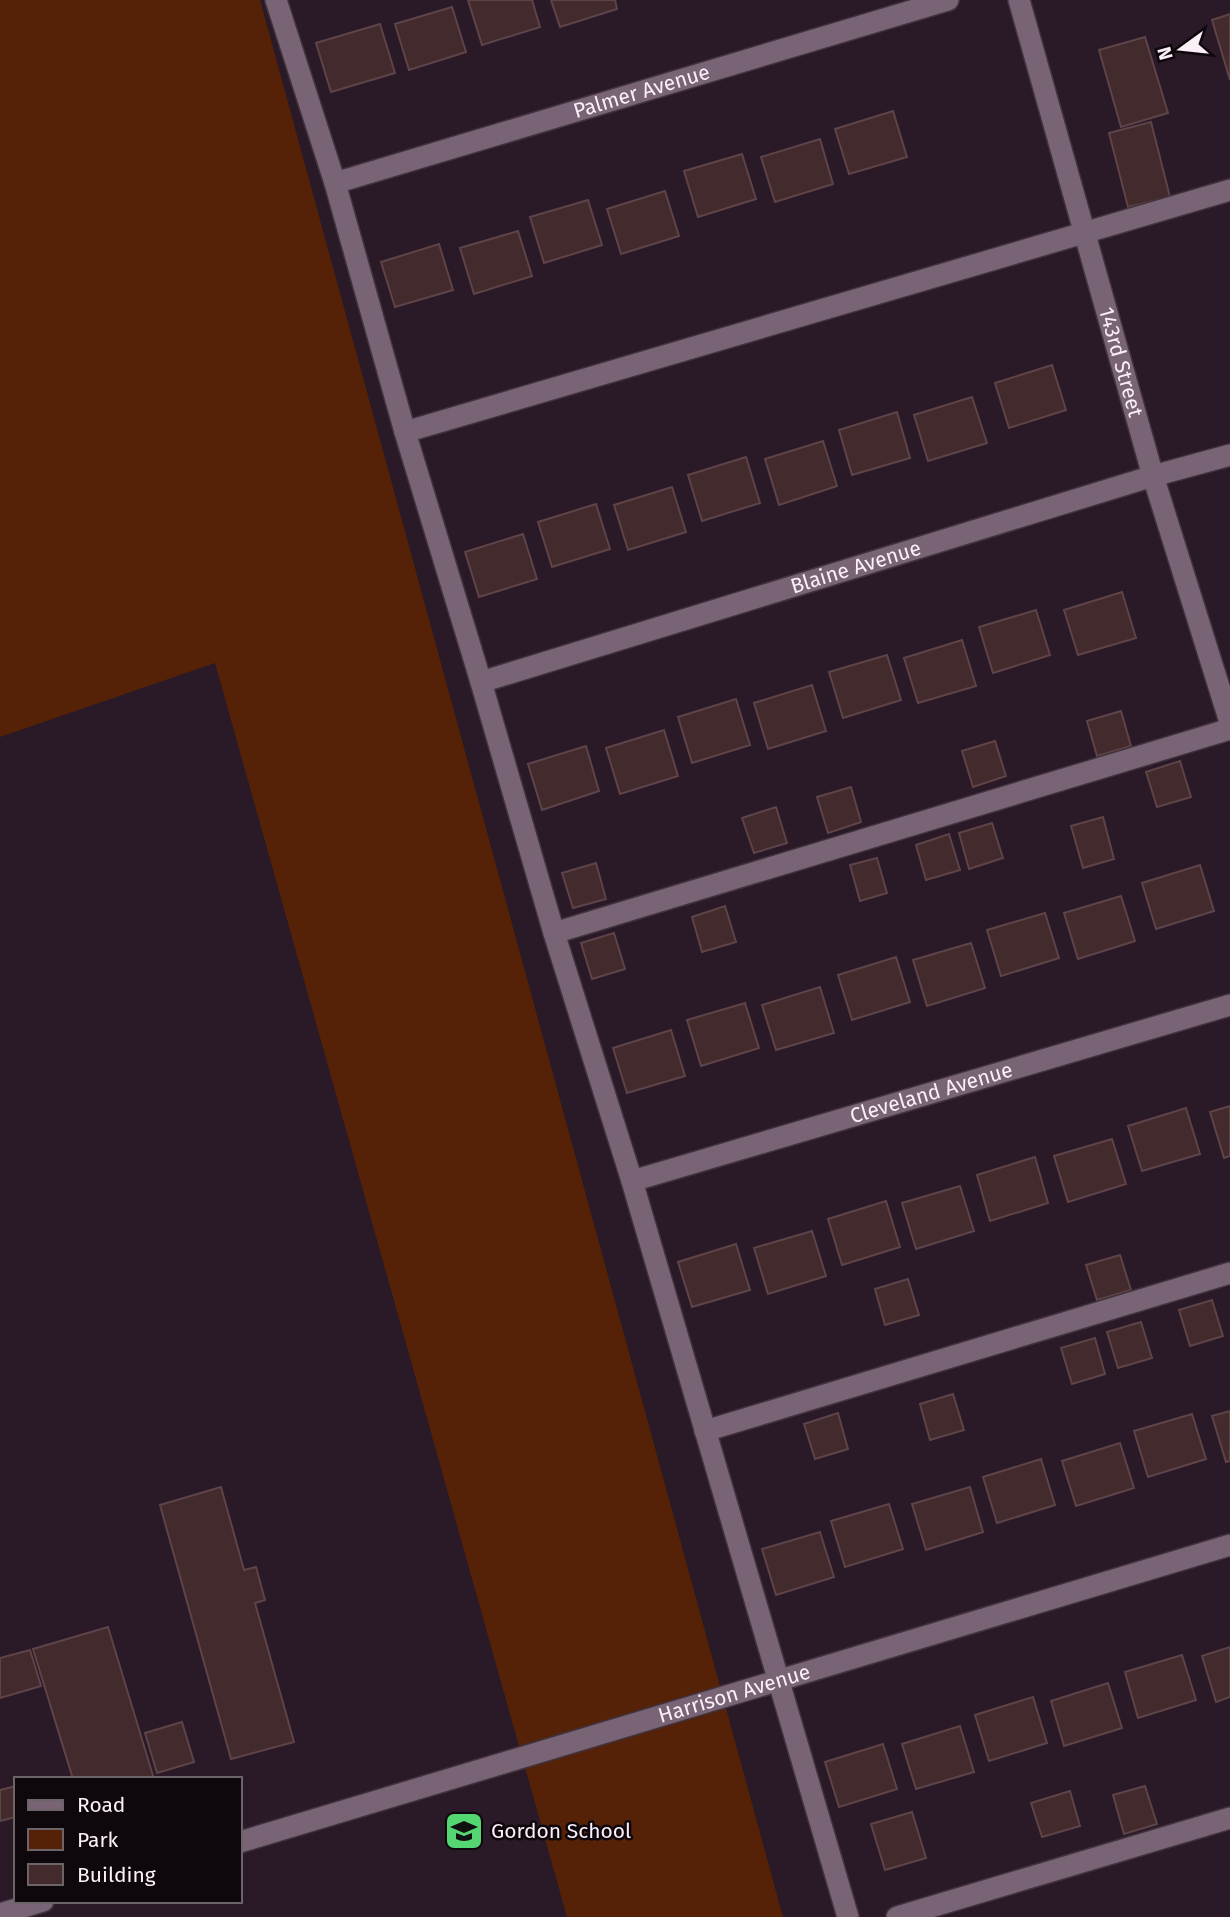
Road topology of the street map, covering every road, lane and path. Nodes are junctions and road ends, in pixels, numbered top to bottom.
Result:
1 (276, 0) edge
2 (948, 0) edge
3 (1019, 0) edge
4 (335, 183) junction
5 (1230, 190) edge
6 (1084, 233) junction
7 (405, 432) junction
8 (1230, 454) edge
9 (1153, 476) junction
10 (481, 682) junction
11 (1230, 722) edge
12 (1230, 729) edge
13 (554, 933) junction
14 (1230, 1005) edge
15 (632, 1181) junction
16 (1230, 1273) edge
17 (705, 1432) junction
18 (1230, 1545) edge
19 (778, 1681) junction
20 (1230, 1818) edge
21 (242, 1841) edge
22 (36, 1903) edge
23 (0, 1914) edge
24 (848, 1917) edge
25 (897, 1917) edge

1 - 4 street
2 - 4 street, Palmer Avenue
3 - 6 street, 143rd Street
4 - 7 street
5 - 6 street
6 - 7 street
6 - 9 street, 143rd Street
7 - 10 street
8 - 9 street, Blaine Avenue
9 - 10 street, Blaine Avenue
9 - 11 street, 143rd Street
10 - 13 street
12 - 13 street
13 - 15 street
14 - 15 street, Cleveland Avenue
15 - 17 street
16 - 17 street
17 - 19 street
18 - 19 street, Harrison Avenue
19 - 21 street, Harrison Avenue
19 - 24 street
20 - 25 street
22 - 23 street

